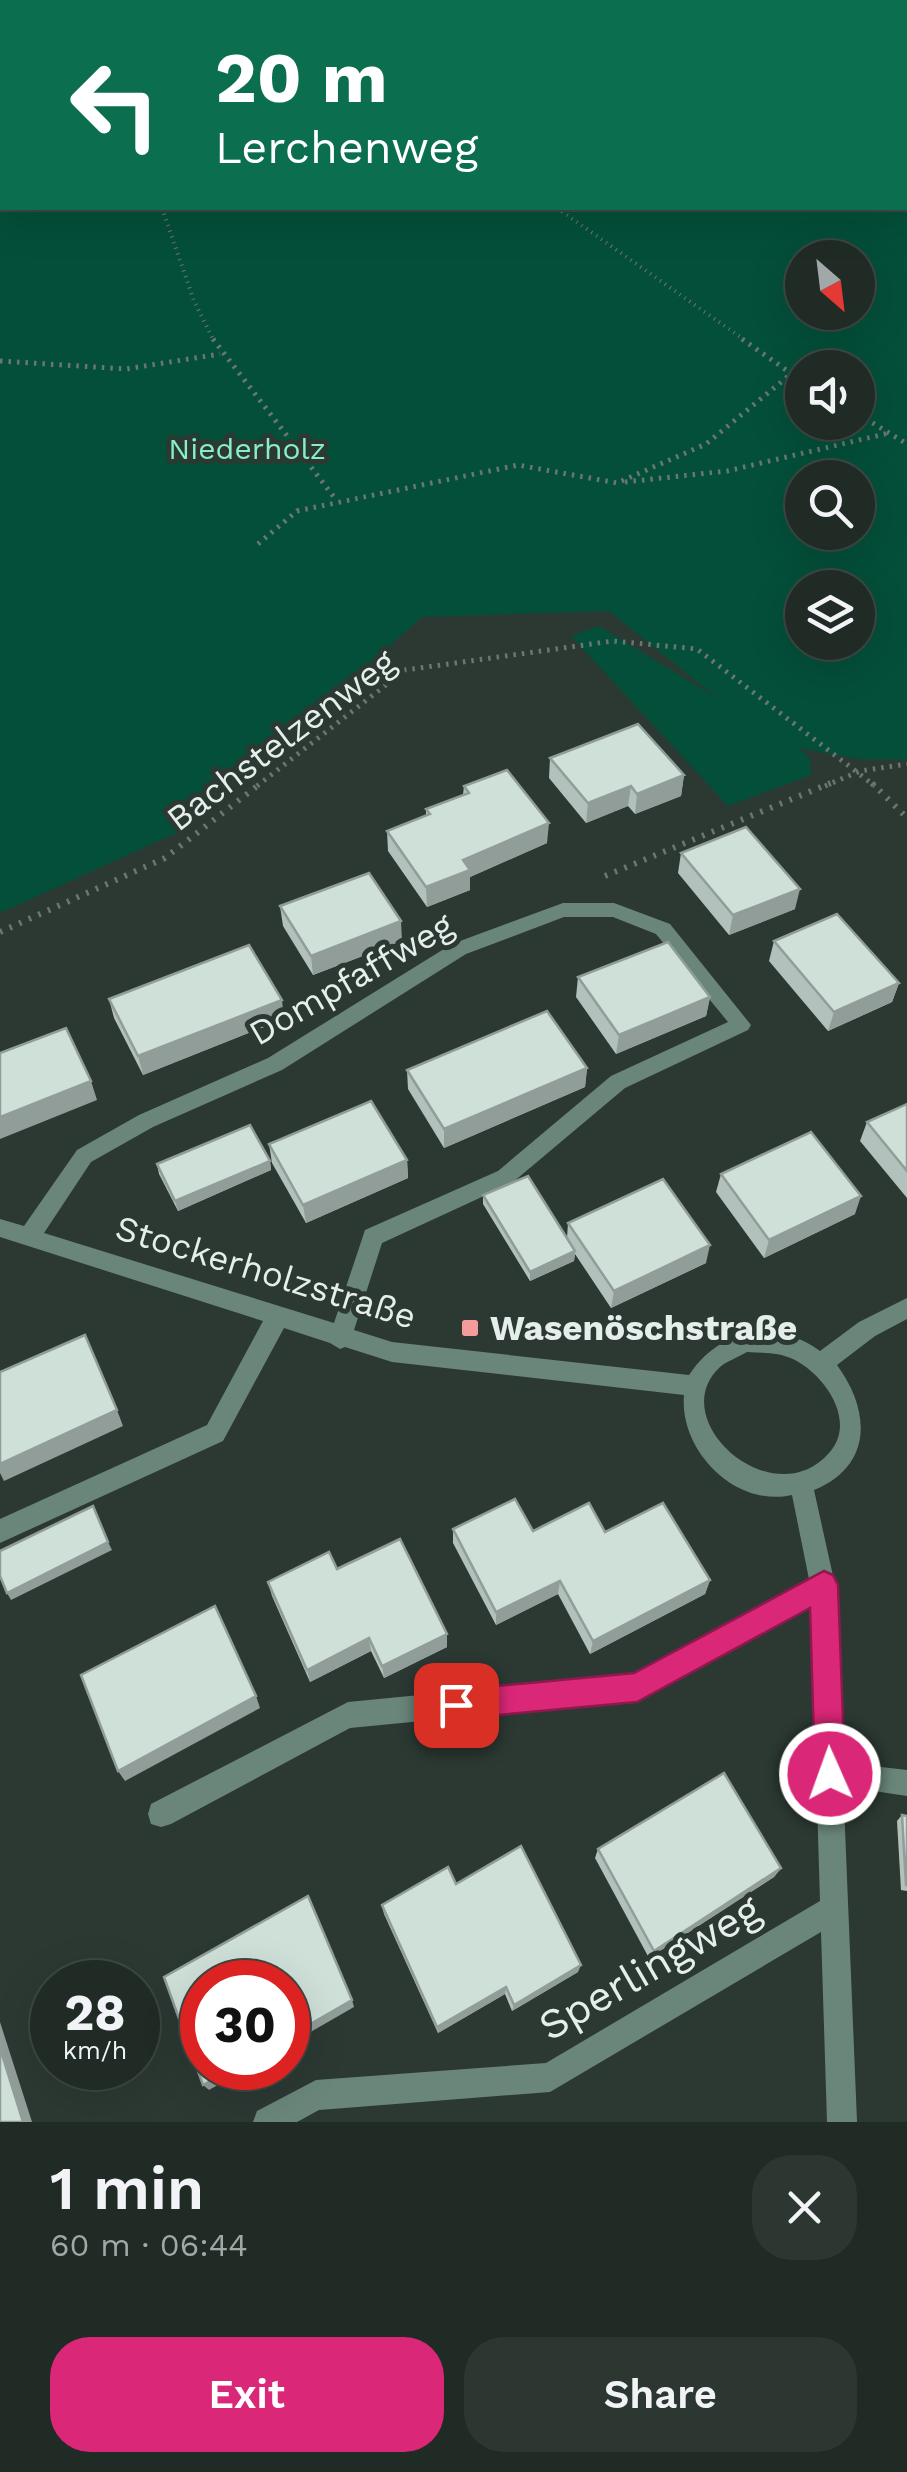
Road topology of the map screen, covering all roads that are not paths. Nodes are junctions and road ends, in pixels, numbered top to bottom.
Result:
1 (0, 1228) edge
2 (30, 1236) junction
3 (907, 1308) edge
4 (277, 1318) junction
5 (340, 1339) junction
6 (822, 1363) junction
7 (696, 1386) junction
8 (801, 1483) junction
9 (0, 1530) edge
10 (824, 1585) junction
11 (830, 1774) junction
12 (907, 1783) edge
13 (160, 1814) dead end
14 (835, 1908) junction
15 (268, 2122) edge
16 (842, 2122) edge

1 - 2 street, Stockerholzstraße
2 - 4 street, Stockerholzstraße
2 - 5 street, Dompfaffweg
3 - 6 street
4 - 5 street, Stockerholzstraße
4 - 9 street
5 - 7 street, Stockerholzstraße
6 - 7 street
6 - 8 street
7 - 8 street
8 - 10 street
10 - 11 street
10 - 13 street
11 - 12 street
11 - 14 street
14 - 15 street, Sperlingweg
14 - 16 street

